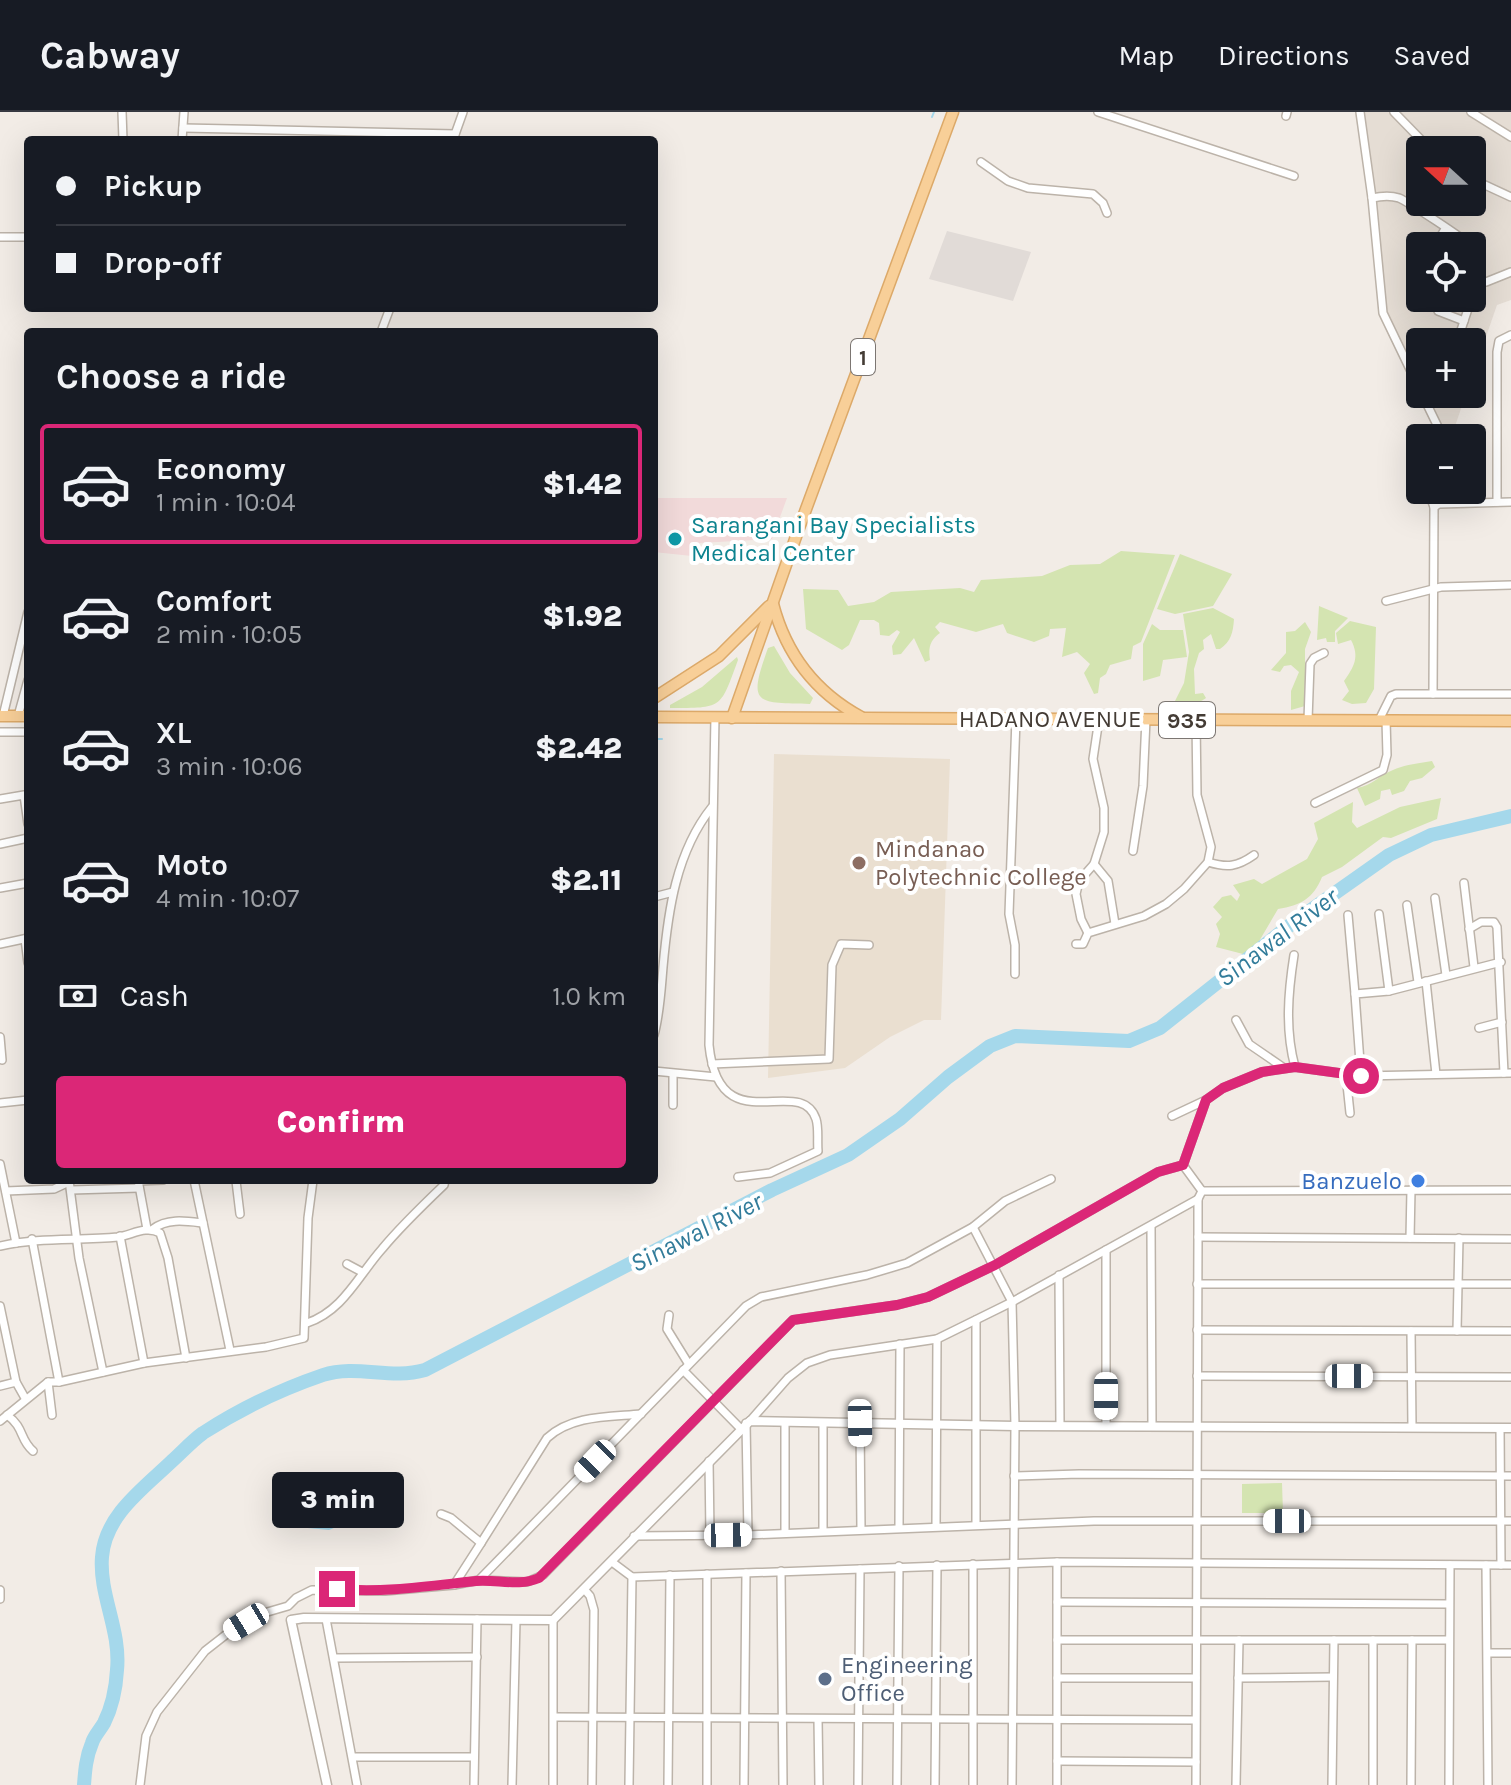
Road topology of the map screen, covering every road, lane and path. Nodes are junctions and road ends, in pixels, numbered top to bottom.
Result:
1 (122, 112) edge
2 (184, 112) edge
3 (461, 112) edge
4 (953, 112) edge
5 (1098, 112) edge
6 (1360, 112) edge
7 (1394, 112) edge
8 (1471, 112) edge
9 (183, 128) junction
10 (123, 136) edge
11 (182, 136) edge
12 (424, 136) edge
13 (454, 136) edge
14 (1417, 136) edge
15 (1511, 137) edge
16 (981, 162) dead end
17 (1294, 176) dead end
18 (1486, 185) edge
19 (1511, 197) edge
20 (1372, 198) junction
21 (1107, 213) dead end
22 (1445, 229) junction
23 (1443, 232) edge
24 (1451, 232) edge
25 (0, 237) edge
26 (24, 237) edge
27 (1511, 272) edge
28 (1486, 282) edge
29 (1441, 312) edge
30 (1467, 312) edge
31 (1464, 321) junction
32 (1462, 328) edge
33 (1511, 335) edge
34 (1406, 359) edge
35 (1497, 502) junction
36 (1511, 502) edge
37 (1433, 504) edge
38 (1434, 507) junction
39 (1511, 585) edge
40 (1433, 589) junction
41 (1386, 601) dead end
42 (773, 602) junction
43 (24, 627) edge
44 (1324, 653) dead end
45 (1433, 694) junction
46 (1511, 694) edge
47 (658, 695) edge
48 (1, 716) edge
49 (23, 716) edge
50 (658, 717) edge
51 (715, 717) junction
52 (732, 718) junction
53 (862, 718) junction
54 (1016, 719) junction
55 (1099, 719) junction
56 (1146, 719) junction
57 (1196, 720) junction
58 (1308, 720) junction
59 (1382, 720) junction
60 (1511, 721) edge
61 (0, 732) edge
62 (24, 732) edge
63 (24, 794) edge
64 (0, 799) edge
65 (1315, 803) dead end
66 (714, 805) junction
67 (24, 839) edge
68 (0, 844) edge
69 (1133, 851) dead end
70 (1254, 855) dead end
71 (1208, 862) junction
72 (1094, 864) junction
73 (1464, 883) dead end
74 (24, 884) edge
75 (0, 888) edge
76 (673, 892) junction
77 (658, 896) edge
78 (1435, 898) dead end
79 (1407, 905) dead end
80 (1379, 914) dead end
81 (1348, 915) dead end
82 (1115, 924) junction
83 (1469, 929) junction
84 (1088, 933) junction
85 (24, 939) edge
86 (0, 944) edge
87 (1076, 944) dead end
88 (869, 945) dead end
89 (1294, 955) dead end
90 (1501, 962) junction
91 (1474, 967) junction
92 (1015, 974) dead end
93 (1446, 975) junction
94 (1422, 981) junction
95 (1389, 991) junction
96 (1355, 994) junction
97 (658, 1016) edge
98 (1236, 1020) dead end
99 (1502, 1022) junction
100 (1479, 1028) dead end
101 (0, 1037) edge
102 (2, 1060) dead end
103 (712, 1064) junction
104 (1295, 1067) junction
105 (1284, 1068) junction
106 (658, 1072) edge
107 (1507, 1073) edge
108 (673, 1074) junction
109 (1436, 1074) junction
110 (1346, 1075) junction
111 (1361, 1076) junction
112 (716, 1077) junction
113 (24, 1100) edge
114 (1206, 1100) junction
115 (0, 1103) edge
116 (673, 1105) dead end
117 (1350, 1113) dead end
118 (1172, 1116) dead end
119 (0, 1164) edge
120 (1183, 1165) junction
121 (738, 1177) dead end
122 (1051, 1179) dead end
123 (70, 1184) edge
124 (139, 1184) edge
125 (195, 1184) edge
126 (236, 1184) edge
127 (312, 1184) edge
128 (444, 1184) edge
129 (1411, 1190) junction
130 (1511, 1190) edge
131 (6, 1191) junction
132 (1200, 1195) junction
133 (240, 1214) dead end
134 (203, 1223) junction
135 (973, 1227) junction
136 (1151, 1227) junction
137 (150, 1229) junction
138 (120, 1236) junction
139 (1198, 1237) junction
140 (1410, 1238) junction
141 (1459, 1238) junction
142 (32, 1239) junction
143 (76, 1239) junction
144 (1511, 1239) edge
145 (16, 1243) junction
146 (0, 1246) edge
147 (1106, 1250) junction
148 (347, 1264) dead end
149 (995, 1265) junction
150 (362, 1272) junction
151 (1059, 1275) junction
152 (1197, 1284) junction
153 (1458, 1284) junction
154 (1511, 1284) edge
155 (1012, 1302) junction
156 (0, 1306) edge
157 (669, 1315) dead end
158 (976, 1320) junction
159 (307, 1323) junction
160 (1197, 1330) junction
161 (1411, 1331) junction
162 (1457, 1331) junction
163 (1511, 1331) edge
164 (937, 1339) junction
165 (900, 1344) junction
166 (230, 1350) junction
167 (186, 1358) junction
168 (144, 1363) junction
169 (685, 1367) junction
170 (103, 1372) junction
171 (1197, 1376) junction
172 (1410, 1376) junction
173 (1511, 1377) edge
174 (16, 1382) junction
175 (48, 1382) junction
176 (59, 1382) junction
177 (0, 1386) edge
178 (25, 1398) junction
179 (713, 1401) junction
180 (641, 1414) junction
181 (7, 1415) junction
182 (52, 1415) dead end
183 (0, 1421) edge
184 (785, 1423) junction
185 (860, 1423) junction
186 (746, 1424) junction
187 (823, 1424) junction
188 (899, 1424) junction
189 (937, 1425) junction
190 (977, 1425) junction
191 (1060, 1425) junction
192 (1106, 1425) junction
193 (1152, 1425) junction
194 (1197, 1425) junction
195 (1015, 1426) junction
196 (1412, 1427) junction
197 (1500, 1428) junction
198 (1511, 1428) edge
199 (33, 1451) dead end
200 (709, 1461) junction
201 (1196, 1475) junction
202 (1014, 1476) junction
203 (1499, 1476) junction
204 (1511, 1476) edge
205 (441, 1514) dead end
206 (1197, 1521) junction
207 (1499, 1521) junction
208 (1511, 1521) edge
209 (1014, 1522) junction
210 (976, 1524) junction
211 (936, 1526) junction
212 (899, 1528) junction
213 (861, 1529) junction
214 (823, 1531) junction
215 (785, 1533) junction
216 (710, 1535) junction
217 (748, 1535) junction
218 (634, 1536) junction
219 (481, 1543) junction
220 (612, 1562) junction
221 (1057, 1562) junction
222 (1197, 1563) junction
223 (973, 1564) junction
224 (937, 1565) junction
225 (1450, 1565) junction
226 (1486, 1565) junction
227 (1501, 1565) junction
228 (1511, 1565) edge
229 (899, 1566) junction
230 (1012, 1566) junction
231 (860, 1569) junction
232 (781, 1571) junction
233 (746, 1573) junction
234 (707, 1574) junction
235 (670, 1575) junction
236 (632, 1577) junction
237 (479, 1580) junction
238 (454, 1585) junction
239 (584, 1589) junction
240 (0, 1590) edge
241 (0, 1599) edge
242 (1195, 1601) junction
243 (1057, 1602) junction
244 (1449, 1604) junction
245 (288, 1606) junction
246 (326, 1619) junction
247 (477, 1619) junction
248 (291, 1620) junction
249 (516, 1620) junction
250 (553, 1620) junction
251 (1057, 1640) junction
252 (1195, 1640) junction
253 (1239, 1640) junction
254 (1334, 1640) junction
255 (1373, 1640) junction
256 (1412, 1640) junction
257 (1449, 1640) junction
258 (1488, 1653) junction
259 (1511, 1653) edge
260 (477, 1657) junction
261 (334, 1658) junction
262 (1333, 1677) junction
263 (1057, 1678) junction
264 (1196, 1678) junction
265 (1238, 1678) junction
266 (554, 1717) junction
267 (592, 1718) junction
268 (630, 1718) junction
269 (668, 1718) junction
270 (708, 1718) junction
271 (935, 1718) junction
272 (744, 1719) junction
273 (783, 1719) junction
274 (818, 1719) junction
275 (858, 1719) junction
276 (897, 1719) junction
277 (973, 1719) junction
278 (1057, 1719) junction
279 (1011, 1720) junction
280 (1195, 1720) junction
281 (353, 1757) junction
282 (474, 1757) junction
283 (1057, 1761) junction
284 (1196, 1762) junction
285 (140, 1785) edge
286 (327, 1785) edge
287 (357, 1785) edge
288 (474, 1785) edge
289 (512, 1785) edge
290 (553, 1785) edge
291 (592, 1785) edge
292 (629, 1785) edge
293 (668, 1785) edge
294 (707, 1785) edge
295 (744, 1785) edge
296 (783, 1785) edge
297 (819, 1785) edge
298 (858, 1785) edge
299 (897, 1785) edge
300 (935, 1785) edge
301 (973, 1785) edge
302 (1012, 1785) edge
303 (1057, 1785) edge
304 (1196, 1785) edge
305 (1236, 1785) edge
306 (1332, 1785) edge
307 (1373, 1785) edge
308 (1411, 1785) edge
309 (1449, 1785) edge
310 (1488, 1785) edge

1 - 10 street
2 - 9 street
3 - 13 street
4 - 42 main road, 1
5 - 17 street
6 - 20 street
7 - 14 street
8 - 15 street
9 - 11 street
9 - 12 street
16 - 21 street
18 - 19 street
20 - 22 street
20 - 34 street
22 - 23 street
22 - 24 street
25 - 26 street
27 - 28 street
29 - 31 street
30 - 31 street
31 - 32 street
33 - 35 street
35 - 36 street
35 - 38 street
37 - 38 street
38 - 40 street
39 - 40 street
40 - 41 street
40 - 45 street
42 - 47 main road
42 - 52 main road, 1
42 - 53 main road
43 - 48 street
44 - 58 street
45 - 46 street
45 - 59 street
48 - 49 main road
50 - 51 main road, HADANO AVENUE
51 - 52 main road, HADANO AVENUE
51 - 66 street
52 - 53 main road, HADANO AVENUE / 935
53 - 54 main road, HADANO AVENUE / 935
54 - 55 main road, HADANO AVENUE / 935
54 - 92 street
55 - 56 main road, HADANO AVENUE / 935
55 - 72 street
56 - 57 main road, HADANO AVENUE / 935
56 - 69 street
57 - 58 main road, HADANO AVENUE / 935
57 - 71 street
58 - 59 main road, HADANO AVENUE / 935
59 - 60 main road, HADANO AVENUE / 935
59 - 65 street
61 - 62 street
63 - 64 street
66 - 76 street
66 - 103 street
67 - 68 street
70 - 71 street
71 - 82 street
72 - 82 street
72 - 84 street
73 - 83 street
74 - 75 street
76 - 77 street
76 - 97 street
78 - 93 street
79 - 94 street
80 - 95 street
81 - 96 street
82 - 84 street
83 - 90 street
83 - 91 street
84 - 87 street
85 - 86 street
88 - 103 street
89 - 104 street
90 - 91 street
90 - 99 street
91 - 93 street
93 - 94 street
94 - 95 street
94 - 109 street
95 - 96 street
96 - 111 street
98 - 105 street
99 - 100 street
99 - 107 street
101 - 102 street
103 - 112 street
104 - 105 street
104 - 110 street
105 - 114 street
106 - 108 street
107 - 109 street
108 - 112 street
108 - 116 street
109 - 111 street
110 - 111 street
110 - 117 street
112 - 121 street
113 - 115 street
114 - 118 street
114 - 120 street
119 - 131 street
120 - 132 street
120 - 149 street
122 - 135 street
123 - 131 street
123 - 143 street
124 - 137 street
125 - 134 street
126 - 133 street
127 - 159 street
128 - 150 street
129 - 130 street
129 - 132 street
129 - 140 street
131 - 145 street
132 - 136 street
132 - 139 street
134 - 137 street
134 - 166 street
135 - 149 street
135 - 169 street
136 - 147 street
136 - 193 street
137 - 138 street
137 - 167 street
138 - 143 street
138 - 168 street
139 - 140 street
139 - 152 street
140 - 141 street
141 - 144 street
141 - 153 street
142 - 143 street
142 - 145 street
142 - 176 street
143 - 170 street
145 - 146 street
147 - 151 street
147 - 192 street
148 - 150 street
149 - 155 street
149 - 179 street
150 - 159 street
151 - 155 street
151 - 191 street
152 - 153 street
152 - 160 street
153 - 154 street
153 - 162 street
155 - 158 street
155 - 195 street
156 - 174 street
157 - 169 street
158 - 164 street
158 - 190 street
159 - 166 street
160 - 161 street
160 - 171 street
161 - 162 street
161 - 172 street
162 - 163 street
164 - 165 street
164 - 189 street
165 - 186 street
165 - 188 street
166 - 167 street
167 - 168 street
168 - 170 street
169 - 179 street
169 - 180 street
170 - 176 street
171 - 172 street
171 - 194 street
172 - 173 street
172 - 196 street
174 - 177 street
174 - 178 street
175 - 176 street
175 - 178 street
175 - 182 street
178 - 181 street
179 - 186 street
179 - 237 street
180 - 219 street
180 - 237 street
181 - 183 street
181 - 199 street
184 - 186 street
184 - 187 street
184 - 215 street
185 - 187 street
185 - 188 street
185 - 213 street
186 - 200 street
186 - 217 street
187 - 214 street
188 - 189 street
188 - 212 street
189 - 190 street
189 - 211 street
190 - 195 street
190 - 210 street
191 - 192 street
191 - 195 street
192 - 193 street
193 - 194 street
194 - 196 street
194 - 201 street
195 - 202 street
196 - 197 street
197 - 198 street
197 - 203 street
200 - 216 street
200 - 218 street
201 - 202 street
201 - 203 street
201 - 206 street
202 - 209 street
203 - 204 street
203 - 207 street
205 - 219 street
206 - 207 street
206 - 209 street
206 - 222 street
207 - 208 street
207 - 227 street
209 - 210 street
209 - 230 street
210 - 211 street
211 - 212 street
212 - 213 street
213 - 214 street
214 - 215 street
215 - 217 street
216 - 217 street
216 - 218 street
218 - 220 street
219 - 238 street
220 - 236 street
220 - 239 street
221 - 222 street
221 - 230 street
221 - 243 street
222 - 225 street
222 - 242 street
223 - 224 street
223 - 230 street
223 - 277 street
224 - 229 street
224 - 271 street
225 - 226 street
225 - 244 street
226 - 227 street
226 - 258 street
227 - 228 street
229 - 231 street
229 - 276 street
230 - 279 street
231 - 232 street
231 - 275 street
232 - 233 street
232 - 273 street
233 - 234 street
233 - 272 street
234 - 235 street
234 - 270 street
235 - 236 street
235 - 269 street
236 - 268 street
237 - 238 street
238 - 245 street
239 - 250 street
239 - 267 street
240 - 241 street
242 - 243 street
242 - 244 street
242 - 252 street
243 - 251 street
244 - 257 street
245 - 248 street
245 - 285 street
246 - 247 street
246 - 248 street
246 - 261 street
247 - 249 street
247 - 260 street
248 - 286 street
249 - 250 street
249 - 289 street
250 - 266 street
251 - 252 street
251 - 263 street
252 - 253 street
252 - 264 street
253 - 254 street
253 - 265 street
254 - 255 street
254 - 262 street
255 - 256 street
255 - 307 street
256 - 257 street
256 - 308 street
257 - 309 street
258 - 259 street
258 - 310 street
260 - 261 street
260 - 282 street
261 - 281 street
262 - 265 street
262 - 306 street
263 - 264 street
263 - 278 street
264 - 280 street
265 - 305 street
266 - 267 street
266 - 290 street
267 - 268 street
267 - 291 street
268 - 269 street
268 - 292 street
269 - 270 street
269 - 293 street
270 - 272 street
270 - 294 street
271 - 276 street
271 - 277 street
271 - 300 street
272 - 273 street
272 - 295 street
273 - 274 street
273 - 296 street
274 - 275 street
274 - 297 street
275 - 276 street
275 - 298 street
276 - 299 street
277 - 279 street
277 - 301 street
278 - 279 street
278 - 280 street
278 - 283 street
279 - 302 street
280 - 284 street
281 - 282 street
281 - 287 street
282 - 288 street
283 - 284 street
283 - 303 street
284 - 304 street

